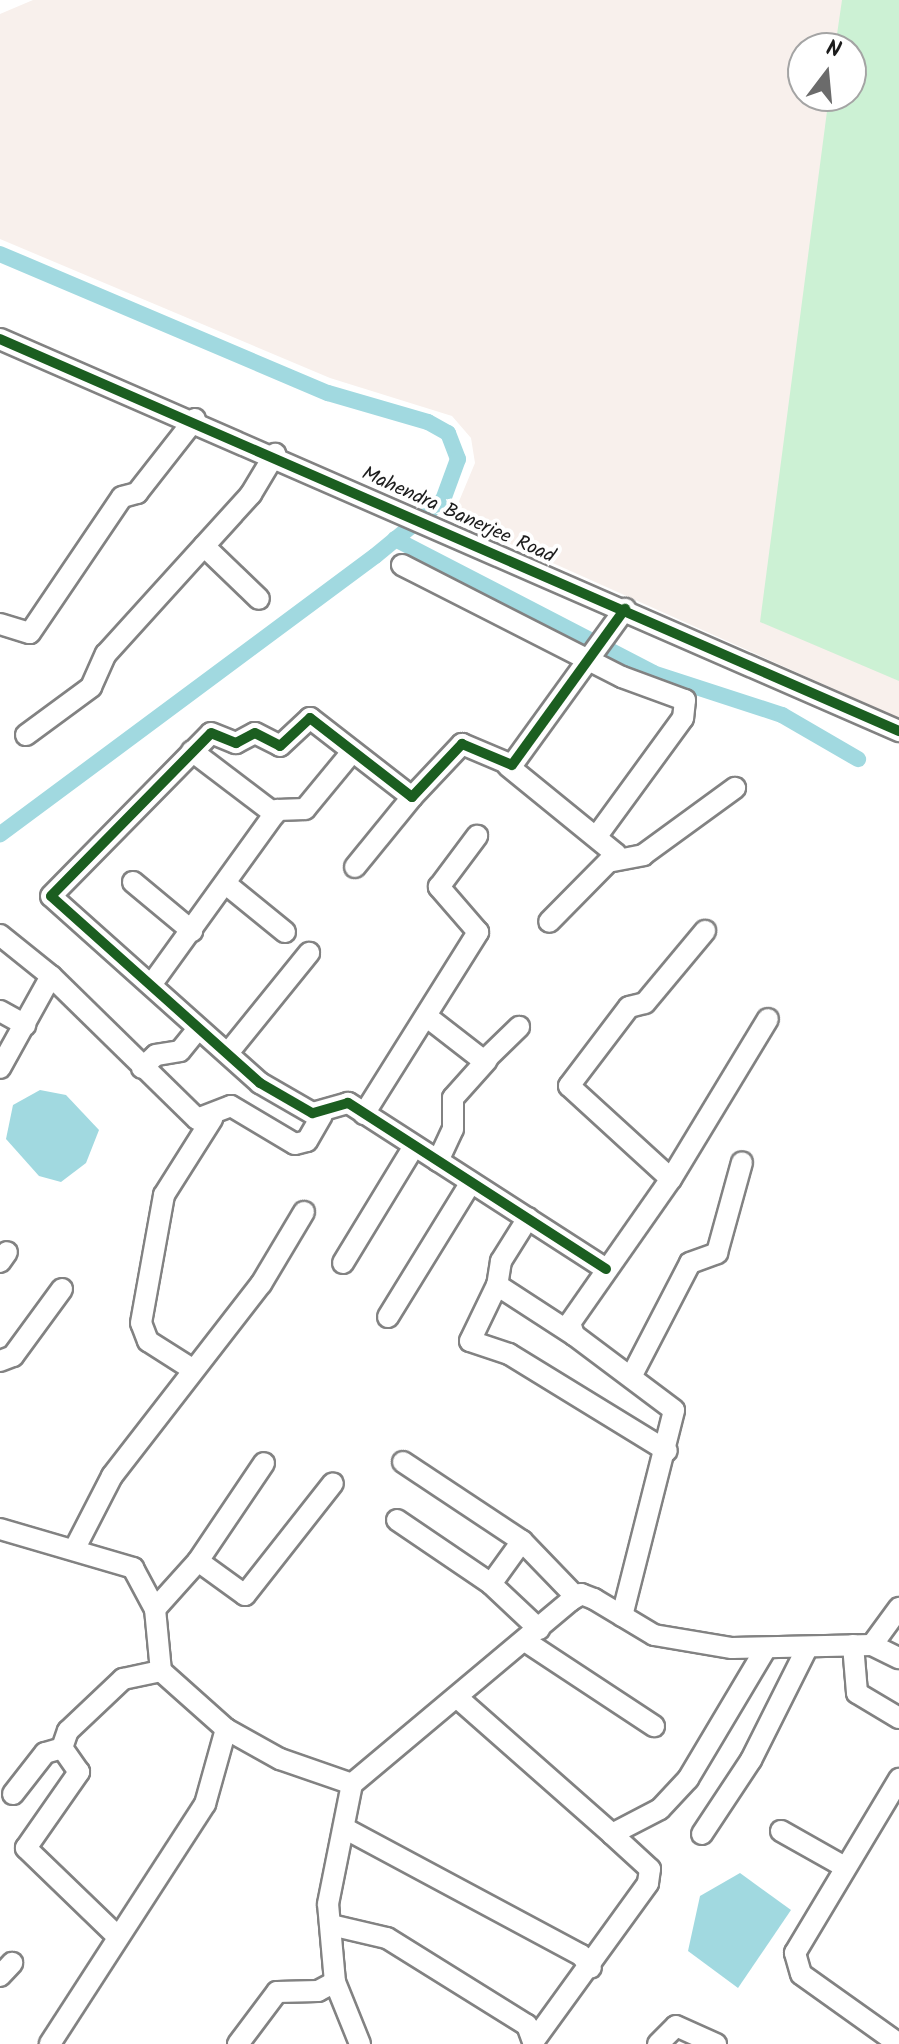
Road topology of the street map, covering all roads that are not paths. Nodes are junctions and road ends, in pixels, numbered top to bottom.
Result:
1 (0, 339) edge
2 (195, 419) junction
3 (275, 454) junction
4 (204, 546) junction
5 (402, 565) dead end
6 (259, 599) dead end
7 (625, 609) junction
8 (0, 624) edge
9 (588, 656) junction
10 (899, 731) edge
11 (26, 735) dead end
12 (192, 751) junction
13 (352, 752) junction
14 (508, 766) junction
15 (735, 788) dead end
16 (412, 797) junction
17 (275, 814) junction
18 (477, 836) dead end
19 (597, 836) junction
20 (613, 861) junction
21 (355, 867) dead end
22 (133, 882) dead end
23 (226, 884) junction
24 (549, 922) dead end
25 (192, 931) junction
26 (705, 931) dead end
27 (285, 932) dead end
28 (0, 935) edge
29 (309, 953) dead end
30 (51, 976) junction
31 (151, 985) junction
32 (0, 1011) edge
33 (426, 1016) junction
34 (768, 1019) dead end
35 (25, 1025) junction
36 (519, 1027) dead end
37 (198, 1029) junction
38 (228, 1053) junction
39 (487, 1060) junction
40 (0, 1068) edge
41 (142, 1068) junction
42 (244, 1071) junction
43 (219, 1114) junction
44 (364, 1114) junction
45 (322, 1115) junction
46 (414, 1146) junction
47 (438, 1161) junction
48 (742, 1162) dead end
49 (671, 1179) junction
50 (471, 1182) junction
51 (304, 1212) dead end
52 (528, 1218) junction
53 (343, 1263) dead end
54 (606, 1269) junction
55 (497, 1285) junction
56 (62, 1289) dead end
57 (388, 1317) dead end
58 (574, 1335) junction
59 (2, 1364) edge
60 (192, 1369) junction
61 (631, 1377) junction
62 (667, 1451) junction
63 (403, 1462) dead end
64 (264, 1463) dead end
65 (333, 1483) dead end
66 (397, 1520) dead end
67 (0, 1529) edge
68 (522, 1541) junction
69 (75, 1548) junction
70 (198, 1561) junction
71 (491, 1584) junction
72 (576, 1597) junction
73 (899, 1608) edge
74 (155, 1609) junction
75 (622, 1616) junction
76 (533, 1636) junction
77 (862, 1645) junction
78 (766, 1648) junction
79 (807, 1648) junction
80 (899, 1658) edge
81 (161, 1671) junction
82 (460, 1700) junction
83 (899, 1718) edge
84 (654, 1726) dead end
85 (226, 1729) junction
86 (62, 1748) junction
87 (899, 1779) edge
88 (352, 1784) junction
89 (13, 1794) dead end
90 (344, 1828) junction
91 (781, 1831) dead end
92 (612, 1834) junction
93 (702, 1834) dead end
94 (843, 1866) junction
95 (331, 1925) junction
96 (115, 1934) junction
97 (591, 1968) junction
98 (335, 1982) junction
99 (535, 2041) edge
100 (50, 2044) edge
101 (238, 2044) edge
102 (360, 2044) edge
103 (658, 2044) edge
104 (716, 2044) edge
105 (899, 2044) edge

1 - 2 street, Mahendra Banerjee Road
2 - 3 street, Mahendra Banerjee Road
2 - 8 street
3 - 4 street
3 - 7 street, Mahendra Banerjee Road
4 - 6 street
4 - 11 street
5 - 9 street
7 - 9 street
7 - 10 street, Mahendra Banerjee Road
9 - 14 street
9 - 19 street
12 - 13 street
12 - 17 street
12 - 31 street
13 - 16 street
13 - 17 street
14 - 16 street
14 - 19 street
15 - 20 street
16 - 21 street
17 - 23 street
18 - 33 street
19 - 20 street
20 - 24 street
22 - 25 street
23 - 25 street
23 - 27 street
25 - 31 street
26 - 49 street
28 - 30 street
29 - 38 street
30 - 35 street
30 - 41 street
31 - 37 street
32 - 35 street
33 - 39 street
33 - 44 street
34 - 49 street
35 - 40 street
36 - 39 street
37 - 38 street
37 - 41 street
38 - 42 street
39 - 47 street
41 - 43 street
42 - 43 street
42 - 45 street
43 - 45 street
43 - 60 street
44 - 45 street
44 - 46 street
46 - 47 street
46 - 53 street
47 - 50 street
48 - 61 street
49 - 54 street
50 - 52 street
50 - 57 street
51 - 60 street
52 - 54 street
52 - 55 street
54 - 58 street
55 - 58 street
55 - 62 street
56 - 59 street
58 - 61 street
60 - 69 street
61 - 62 street
62 - 75 street
63 - 68 street
64 - 70 street
65 - 70 street
66 - 71 street
67 - 69 street
68 - 71 street
68 - 72 street
69 - 74 street
70 - 74 street
71 - 76 street
72 - 75 street
72 - 76 street
73 - 77 street
74 - 81 street
75 - 78 street
76 - 82 street
76 - 84 street
77 - 79 street
77 - 80 street
77 - 83 street
78 - 79 street
78 - 92 street
79 - 93 street
81 - 85 street
81 - 86 street
82 - 88 street
82 - 92 street
85 - 88 street
85 - 96 street
86 - 89 street
86 - 96 street
87 - 94 street
88 - 90 street
90 - 95 street
90 - 97 street
91 - 94 street
92 - 97 street
94 - 105 street
95 - 98 street
95 - 99 street
96 - 100 street
97 - 99 street
98 - 101 street
98 - 102 street
103 - 104 street

